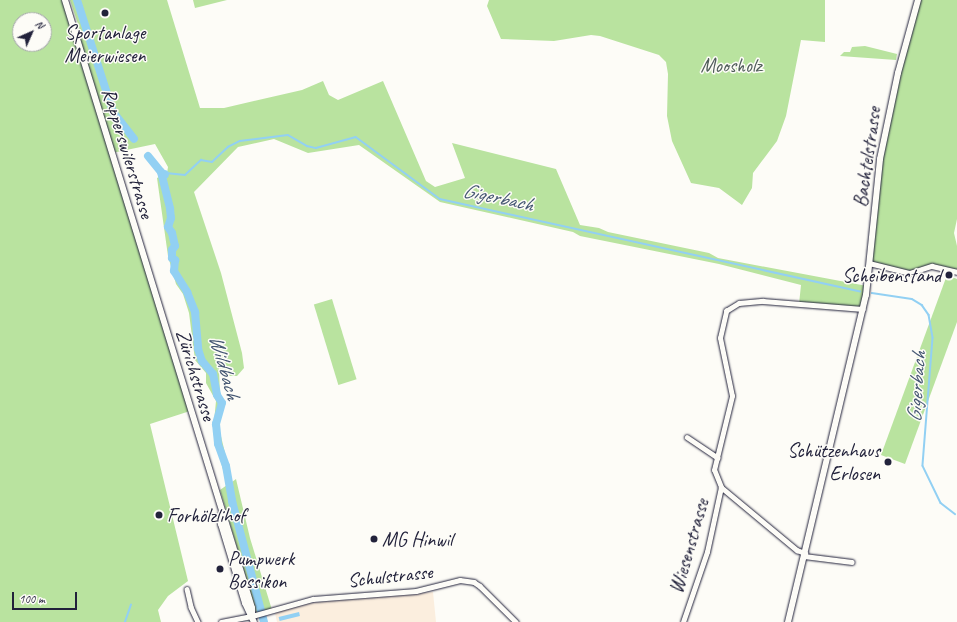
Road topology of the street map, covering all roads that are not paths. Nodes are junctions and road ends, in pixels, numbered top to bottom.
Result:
1 (65, 0) edge
2 (918, 0) edge
3 (140, 247) joint
4 (869, 263) junction
5 (957, 272) edge
6 (862, 309) junction
7 (687, 438) dead end
8 (718, 458) junction
9 (721, 487) junction
10 (804, 554) junction
11 (852, 562) dead end
12 (187, 589) dead end
13 (253, 619) edge
14 (198, 622) edge
15 (221, 622) edge
16 (516, 622) edge
17 (683, 622) edge
18 (788, 622) edge

1 - 3 main road, Rapperswilerstrasse
2 - 4 main road, Bachtelstrasse
3 - 13 main road, Zürichstrasse
4 - 5 street
4 - 6 main road, Bachtelstrasse
6 - 8 street, Wiesenstrasse
6 - 10 main road, Bachtelstrasse
7 - 8 street
8 - 9 street, Wiesenstrasse
9 - 10 street
9 - 17 street, Wiesenstrasse
10 - 11 street
10 - 18 main road, Bachtelstrasse
12 - 14 street
13 - 15 street, Schulstrasse
13 - 16 street, Schulstrasse

